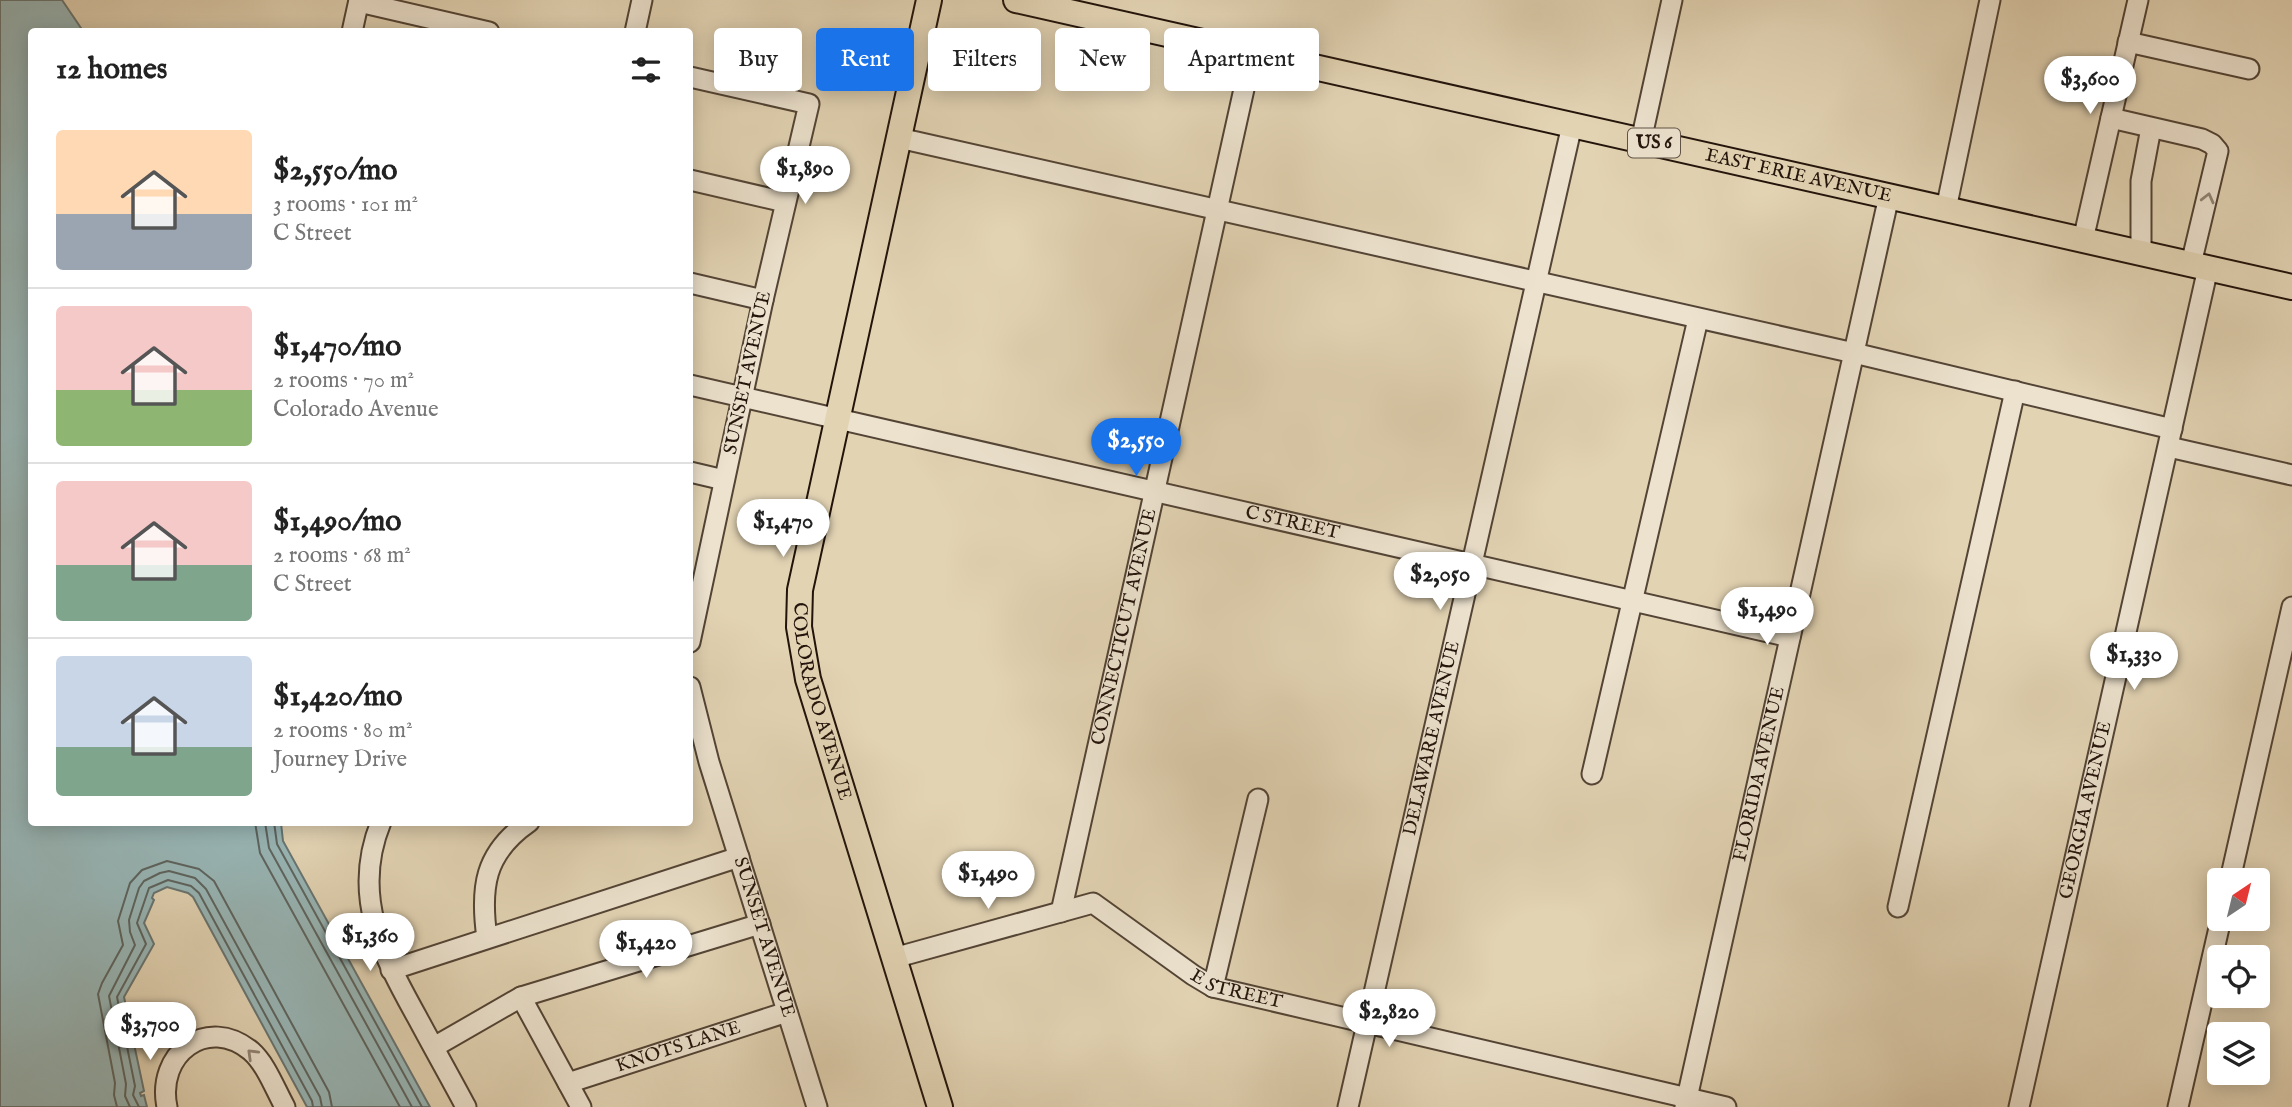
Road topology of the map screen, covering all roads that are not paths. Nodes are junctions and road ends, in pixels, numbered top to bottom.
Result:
1 (642, 0) edge
2 (929, 0) edge
3 (1016, 0) edge
4 (1672, 0) edge
5 (1990, 0) edge
6 (2138, 0) edge
7 (359, 1) edge
8 (353, 28) edge
9 (472, 28) edge
10 (636, 28) edge
11 (1164, 33) edge
12 (2128, 42) junction
13 (1319, 68) edge
14 (2249, 69) dead end
15 (693, 78) edge
16 (1244, 91) edge
17 (2111, 118) junction
18 (1572, 125) junction
19 (2151, 128) junction
20 (899, 138) junction
21 (1641, 141) junction
22 (693, 181) edge
23 (1889, 197) junction
24 (785, 202) junction
25 (1946, 209) junction
26 (1218, 211) junction
27 (2083, 240) junction
28 (2141, 253) junction
29 (2199, 266) junction
30 (1535, 283) junction
31 (693, 284) edge
32 (2292, 287) edge
33 (763, 300) junction
34 (1699, 319) junction
35 (1854, 353) junction
36 (693, 386) edge
37 (2015, 391) junction
38 (743, 397) junction
39 (836, 418) junction
40 (2170, 438) junction
41 (693, 473) edge
42 (2292, 475) edge
43 (724, 480) junction
44 (1154, 491) junction
45 (1472, 565) junction
46 (697, 570) edge
47 (1631, 601) junction
48 (2292, 607) edge
49 (693, 611) edge
50 (1790, 637) junction
51 (693, 699) edge
52 (709, 762) junction
53 (693, 768) edge
54 (1592, 774) dead end
55 (1258, 799) dead end
56 (380, 826) edge
57 (524, 826) edge
58 (739, 857) junction
59 (2233, 868) edge
60 (1898, 907) dead end
61 (1061, 912) junction
62 (760, 924) junction
63 (2218, 931) edge
64 (487, 938) junction
65 (894, 958) junction
66 (391, 970) junction
67 (1213, 987) junction
68 (521, 997) junction
69 (787, 1012) junction
70 (1367, 1024) junction
71 (434, 1047) junction
72 (568, 1083) junction
73 (1686, 1103) edge
74 (812, 1106) edge
75 (167, 1107) edge
76 (285, 1107) edge
77 (466, 1107) edge
78 (581, 1107) edge
79 (940, 1107) edge
80 (1348, 1107) edge
81 (1726, 1107) edge
82 (2019, 1107) edge
83 (2178, 1107) edge

1 - 10 street
2 - 20 main road, COLORADO AVENUE
3 - 11 main road, EAST ERIE AVENUE / US 6
4 - 21 street
5 - 25 street
6 - 12 street
7 - 8 street
7 - 9 street
12 - 14 street
12 - 17 street
13 - 18 main road, EAST ERIE AVENUE / US 6
15 - 24 street, SUNSET AVENUE
16 - 26 street, CONNECTICUT AVENUE
17 - 19 street
17 - 27 street
18 - 21 main road, EAST ERIE AVENUE / US 6
18 - 30 street, DELAWARE AVENUE
19 - 28 street
29 -> 19 street, GEORGIA AVENUE
20 - 26 street
20 - 39 main road, COLORADO AVENUE
21 - 23 main road, EAST ERIE AVENUE / US 6
22 - 24 street
23 - 25 main road, EAST ERIE AVENUE / US 6
23 - 35 street, FLORIDA AVENUE
24 - 33 street, SUNSET AVENUE
25 - 27 main road, EAST ERIE AVENUE / US 6
26 - 30 street
26 - 44 street, CONNECTICUT AVENUE
27 - 28 main road, EAST ERIE AVENUE / US 6
28 - 29 main road, EAST ERIE AVENUE / US 6
29 - 32 main road, EAST ERIE AVENUE / US 6
29 - 40 street, GEORGIA AVENUE
30 - 34 street
30 - 45 street, DELAWARE AVENUE
31 - 33 street
33 - 38 street, SUNSET AVENUE
34 - 35 street
34 - 47 street
35 - 37 street
35 - 50 street, FLORIDA AVENUE
36 - 38 street, C STREET
37 - 40 street
37 - 60 street
38 - 39 street, C STREET
38 - 43 street, SUNSET AVENUE
39 - 44 street, C STREET
39 - 65 main road, COLORADO AVENUE
40 - 42 street
40 - 82 street, GEORGIA AVENUE
41 - 43 street
43 - 46 street, SUNSET AVENUE
44 - 45 street, C STREET
44 - 61 street, CONNECTICUT AVENUE
45 - 47 street, C STREET
45 - 70 street, DELAWARE AVENUE
46 - 49 street, SUNSET AVENUE
47 - 50 street, C STREET
47 - 54 street
48 - 59 street
50 - 73 street, FLORIDA AVENUE
51 - 52 street, SUNSET AVENUE
52 - 53 street
52 - 58 street, SUNSET AVENUE
55 - 67 street
56 - 66 street
57 - 64 street
58 - 62 street, SUNSET AVENUE
58 - 64 street
61 - 65 street, E STREET
61 - 67 street, E STREET
62 - 68 street
62 - 69 street, SUNSET AVENUE
63 - 83 street
64 - 66 street
65 - 79 main road, COLORADO AVENUE
66 - 71 street
67 - 70 street, E STREET
68 - 71 street
68 - 72 street
69 - 72 street, KNOTS LANE
69 - 74 street, SUNSET AVENUE
70 - 73 street, E STREET
70 - 80 street, DELAWARE AVENUE
71 - 77 street
72 - 78 street
73 - 81 street, E STREET
76 -> 75 street

